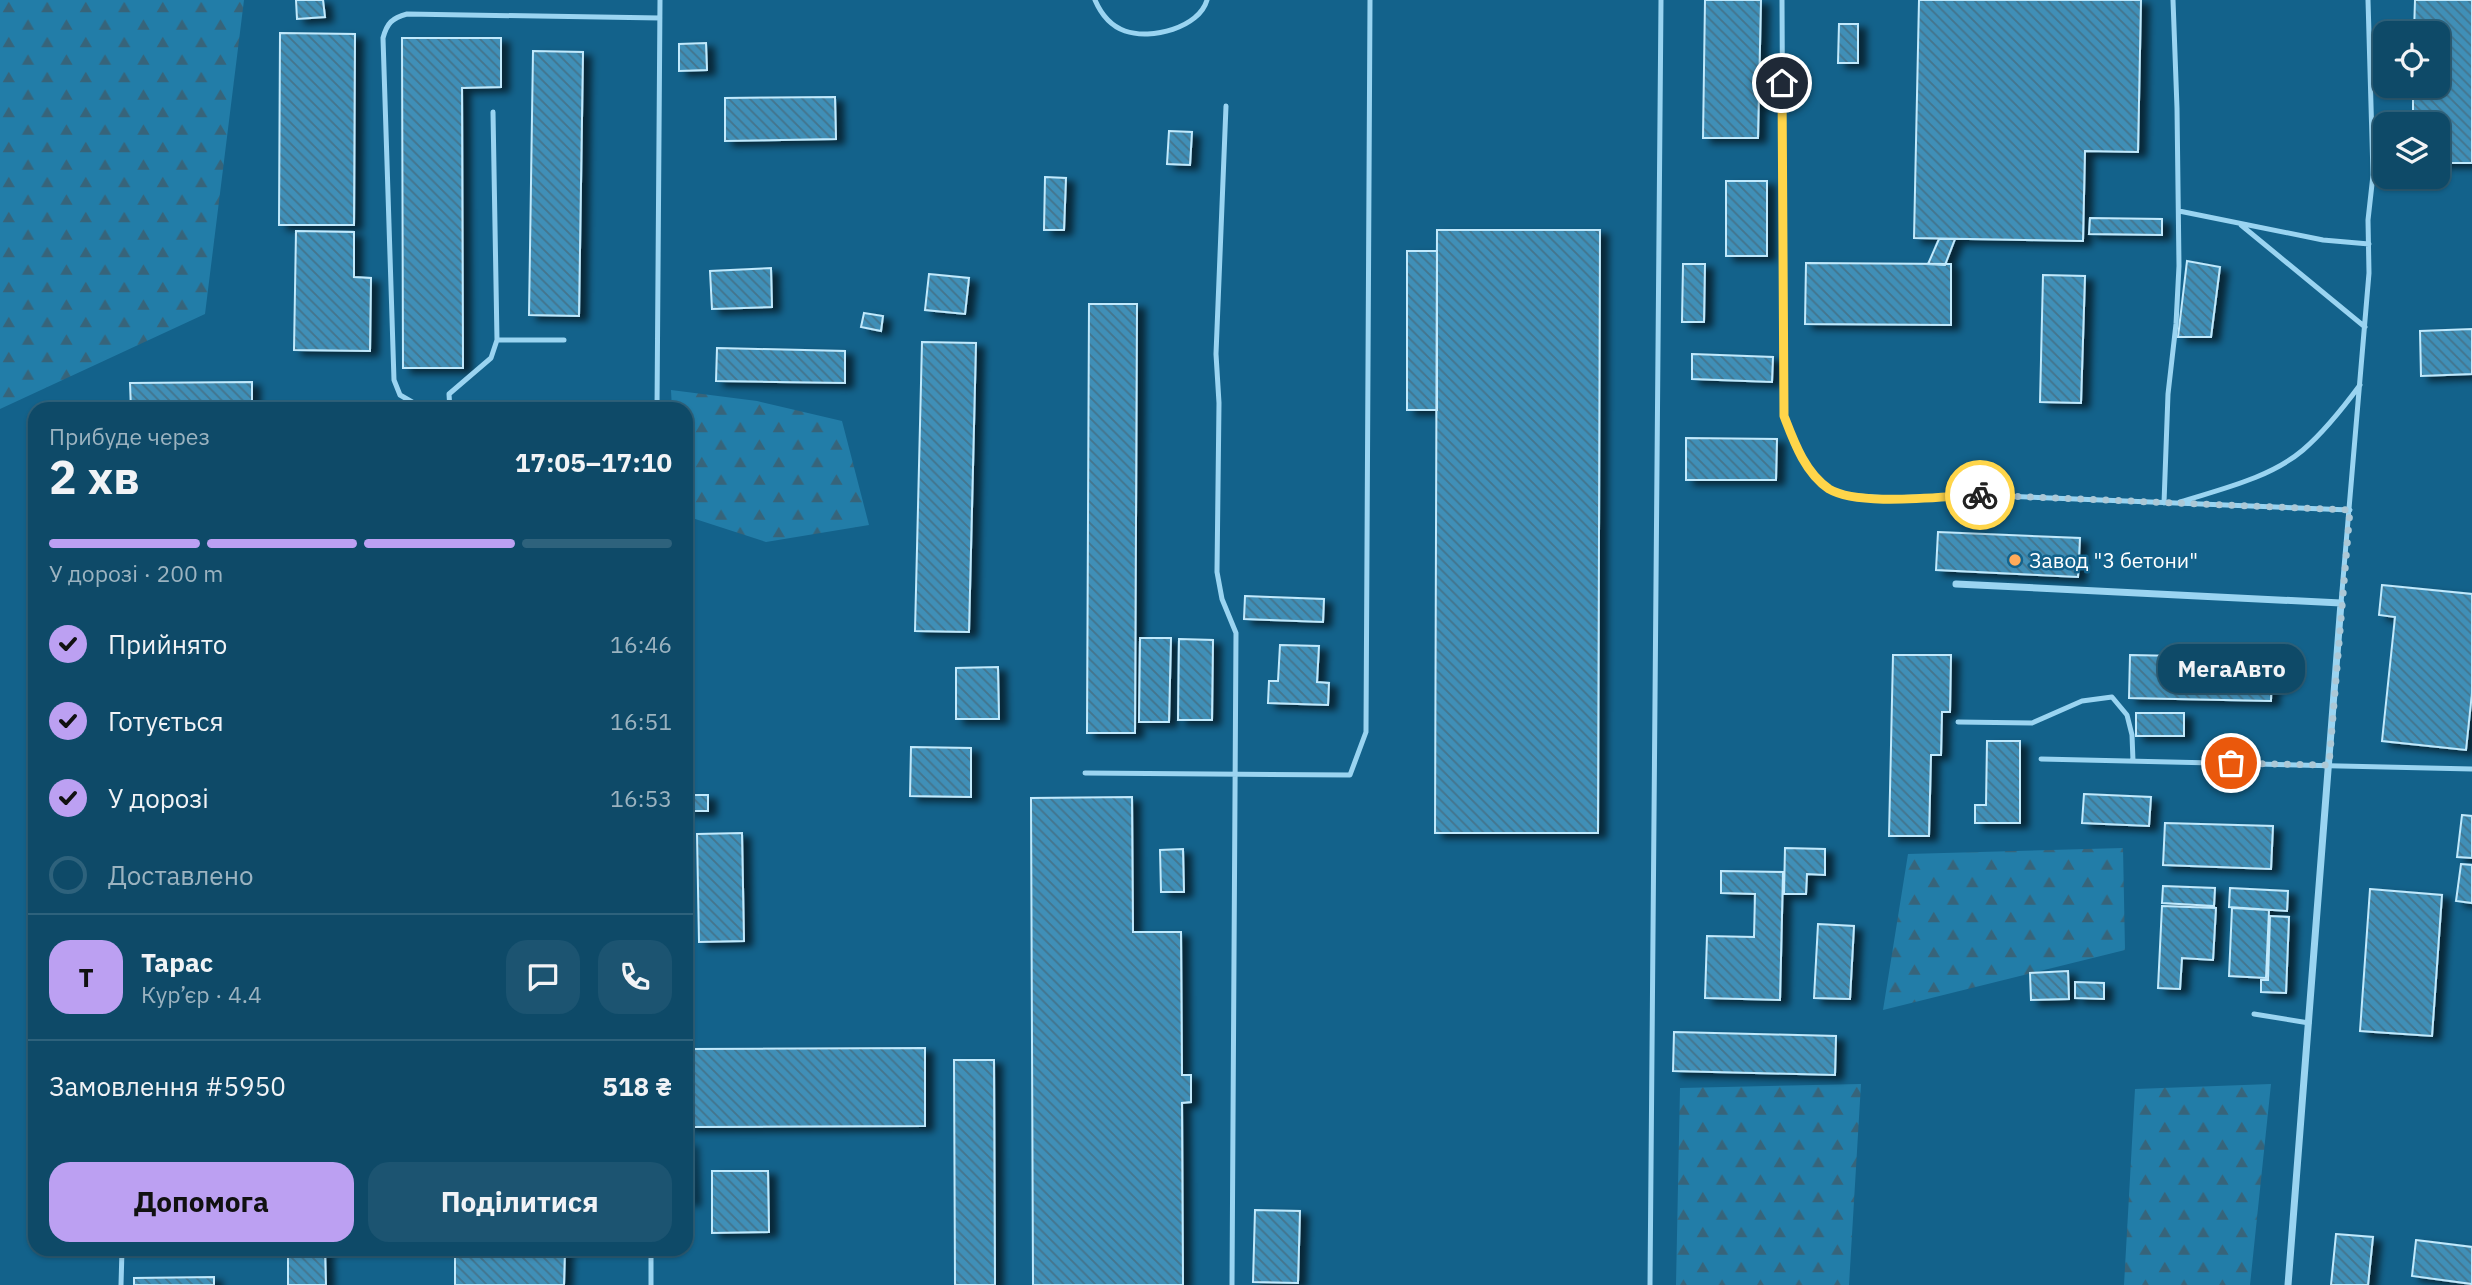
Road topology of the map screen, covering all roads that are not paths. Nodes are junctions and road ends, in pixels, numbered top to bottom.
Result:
1 (660, 0) edge
2 (1095, 0) edge
3 (1208, 0) edge
4 (1370, 0) edge
5 (1661, 0) edge
6 (1782, 0) edge
7 (2173, 0) edge
8 (2368, 0) edge
9 (660, 18) junction
10 (1226, 106) dead end
11 (493, 111) dead end
12 (2179, 211) junction
13 (2238, 223) junction
14 (2369, 244) junction
15 (2365, 327) junction
16 (497, 340) junction
17 (564, 340) dead end
18 (2360, 385) junction
19 (412, 402) edge
20 (450, 402) edge
21 (657, 402) edge
22 (2164, 503) junction
23 (2175, 504) junction
24 (2350, 510) junction
25 (1956, 584) dead end
26 (2342, 603) junction
27 (1958, 722) dead end
28 (2041, 759) dead end
29 (2133, 761) junction
30 (2329, 765) junction
31 (2472, 769) edge
32 (1085, 773) dead end
33 (1235, 774) junction
34 (2254, 1014) dead end
35 (2309, 1023) junction
36 (122, 1256) edge
37 (652, 1256) edge
38 (121, 1285) edge
39 (651, 1285) edge
40 (1232, 1285) edge
41 (1650, 1285) edge
42 (2288, 1285) edge

1 - 9 lane
2 - 3 lane
4 - 33 lane
5 - 41 lane
6 - 22 lane
7 - 12 lane
8 - 14 lane
9 - 19 lane
9 - 21 lane
10 - 33 lane
11 - 16 lane
12 - 13 lane
12 - 22 lane
13 - 14 lane
13 - 15 lane
14 - 15 lane
15 - 18 lane
16 - 17 lane
16 - 20 lane
18 - 23 lane
18 - 24 lane
22 - 23 lane
23 - 24 lane
24 - 26 lane
25 - 26 street
26 - 30 street
27 - 29 lane
28 - 29 lane
29 - 30 lane
30 - 31 lane
30 - 35 street
32 - 33 lane
33 - 40 lane
34 - 35 lane
35 - 42 street
36 - 38 lane
37 - 39 lane

